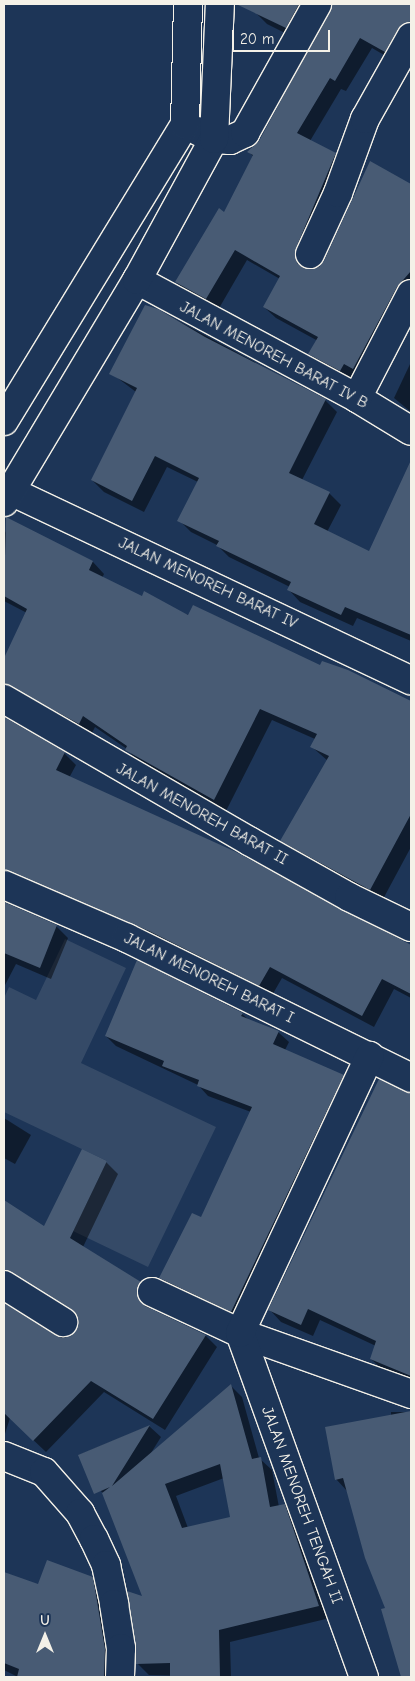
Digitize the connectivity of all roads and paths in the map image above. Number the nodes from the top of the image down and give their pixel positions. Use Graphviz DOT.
graph roads {
  1 [pos="188,4"];
  2 [pos="220,4"];
  3 [pos="317,4"];
  4 [pos="411,37"];
  5 [pos="185,125"];
  6 [pos="214,139"];
  7 [pos="310,254"];
  8 [pos="137,280"];
  9 [pos="411,294"];
  10 [pos="357,398"];
  11 [pos="4,421"];
  12 [pos="411,431"];
  13 [pos="6,494"];
  14 [pos="411,680"];
  15 [pos="4,698"];
  16 [pos="4,885"];
  17 [pos="409,921"];
  18 [pos="370,1056"];
  19 [pos="411,1078"];
  20 [pos="4,1285"];
  21 [pos="152,1292"];
  22 [pos="63,1322"];
  23 [pos="240,1332"];
  24 [pos="411,1394"];
  25 [pos="4,1456"];
  26 [pos="120,1677"];
  27 [pos="364,1677"];
  1 -- 5 [label="street"];
  2 -- 6 [label="street"];
  3 -- 6 [label="street"];
  4 -- 7 [label="street"];
  5 -- 6 [label="street"];
  5 -- 11 [label="street"];
  6 -- 8 [label="street"];
  8 -- 10 [label="street, JALAN MENOREH BARAT IV B"];
  8 -- 13 [label="street"];
  9 -- 10 [label="street"];
  10 -- 12 [label="street, JALAN MENOREH BARAT IV B"];
  13 -- 14 [label="street, JALAN MENOREH BARAT IV"];
  15 -- 17 [label="street, JALAN MENOREH BARAT II"];
  16 -- 18 [label="street, JALAN MENOREH BARAT I"];
  18 -- 19 [label="street, JALAN MENOREH BARAT I"];
  18 -- 23 [label="street"];
  20 -- 22 [label="street"];
  21 -- 23 [label="street"];
  23 -- 24 [label="street"];
  23 -- 27 [label="street, JALAN MENOREH TENGAH II"];
  25 -- 26 [label="street"];
}
